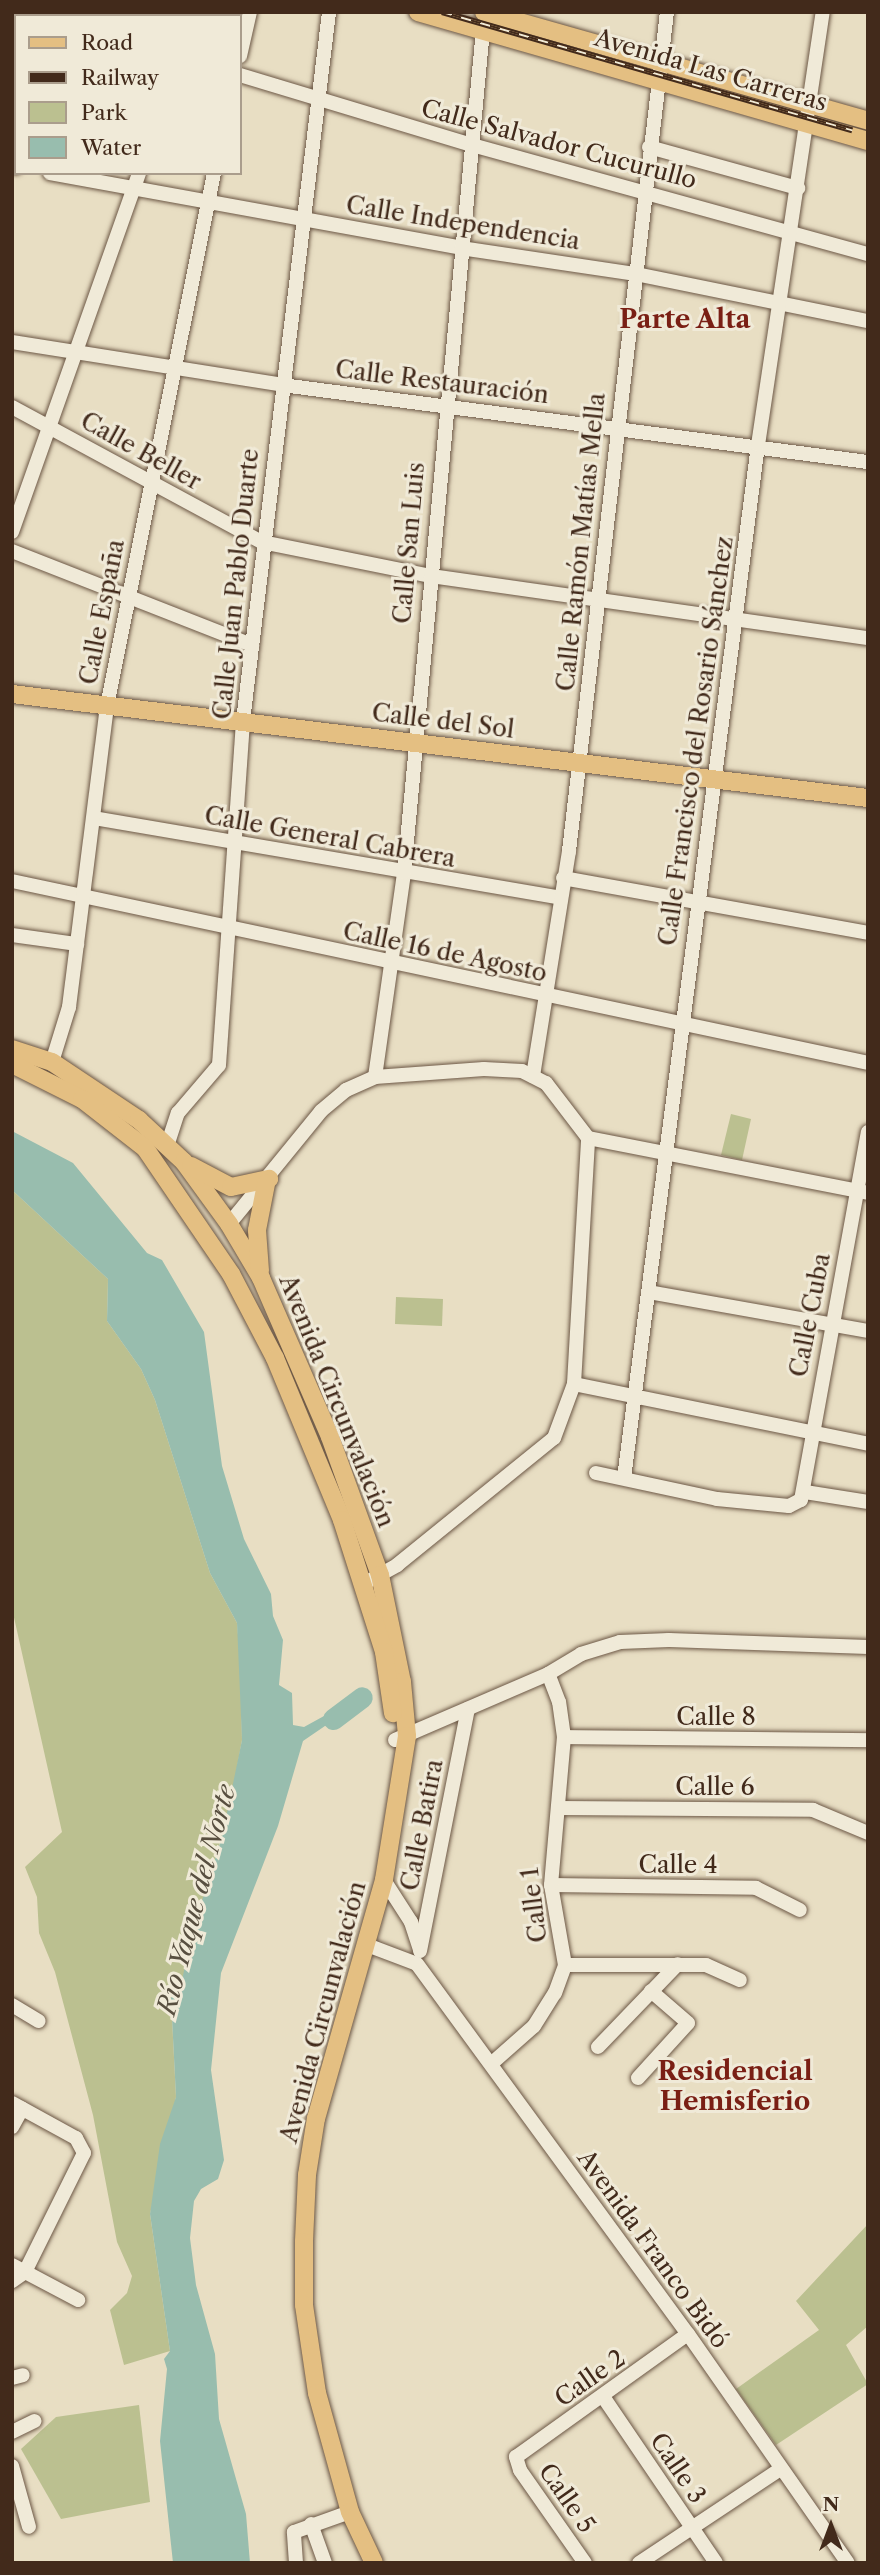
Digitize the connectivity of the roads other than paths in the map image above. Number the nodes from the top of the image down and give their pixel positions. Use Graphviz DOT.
graph roads {
  1 [pos="250,12"];
  2 [pos="329,12"];
  3 [pos="418,12"];
  4 [pos="667,12"];
  5 [pos="823,12"];
  6 [pos="484,17"];
  7 [pos="242,47"];
  8 [pos="659,71"];
  9 [pos="242,76"];
  10 [pos="317,99"];
  11 [pos="807,104"];
  12 [pos="868,121"];
  13 [pos="804,124"];
  14 [pos="868,141"];
  15 [pos="472,145"];
  16 [pos="649,146"];
  17 [pos="61,175"];
  18 [pos="138,175"];
  19 [pos="215,175"];
  20 [pos="133,188"];
  21 [pos="797,188"];
  22 [pos="645,190"];
  23 [pos="208,204"];
  24 [pos="303,219"];
  25 [pos="788,232"];
  26 [pos="461,248"];
  27 [pos="868,254"];
  28 [pos="636,274"];
  29 [pos="779,303"];
  30 [pos="868,321"];
  31 [pos="12,342"];
  32 [pos="77,351"];
  33 [pos="176,368"];
  34 [pos="282,385"];
  35 [pos="447,406"];
  36 [pos="12,407"];
  37 [pos="49,426"];
  38 [pos="616,427"];
  39 [pos="758,445"];
  40 [pos="868,462"];
  41 [pos="150,482"];
  42 [pos="12,532"];
  43 [pos="262,542"];
  44 [pos="12,551"];
  45 [pos="431,576"];
  46 [pos="129,598"];
  47 [pos="598,600"];
  48 [pos="735,620"];
  49 [pos="868,638"];
  50 [pos="252,645"];
  51 [pos="12,694"];
  52 [pos="107,706"];
  53 [pos="243,721"];
  54 [pos="415,744"];
  55 [pos="579,761"];
  56 [pos="717,780"];
  57 [pos="868,799"];
  58 [pos="94,818"];
  59 [pos="232,844"];
  60 [pos="404,873"];
  61 [pos="563,878"];
  62 [pos="12,881"];
  63 [pos="84,897"];
  64 [pos="560,898"];
  65 [pos="697,903"];
  66 [pos="226,928"];
  67 [pos="868,933"];
  68 [pos="12,935"];
  69 [pos="77,944"];
  70 [pos="392,962"];
  71 [pos="545,997"];
  72 [pos="682,1023"];
  73 [pos="12,1049"];
  74 [pos="52,1062"];
  75 [pos="868,1063"];
  76 [pos="12,1064"];
  77 [pos="533,1076"];
  78 [pos="375,1077"];
  79 [pos="868,1132"];
  80 [pos="588,1138"];
  81 [pos="167,1146"];
  82 [pos="668,1154"];
  83 [pos="184,1161"];
  84 [pos="169,1178"];
  85 [pos="267,1182"];
  86 [pos="862,1192"];
  87 [pos="229,1224"];
  88 [pos="261,1278"];
  89 [pos="649,1292"];
  90 [pos="243,1297"];
  91 [pos="830,1324"];
  92 [pos="868,1331"];
  93 [pos="574,1384"];
  94 [pos="632,1393"];
  95 [pos="812,1432"];
  96 [pos="868,1444"];
  97 [pos="596,1473"];
  98 [pos="624,1478"];
  99 [pos="800,1498"];
  100 [pos="868,1502"];
  101 [pos="372,1579"];
  102 [pos="868,1647"];
  103 [pos="548,1674"];
  104 [pos="468,1709"];
  105 [pos="564,1737"];
  106 [pos="401,1738"];
  107 [pos="868,1740"];
  108 [pos="558,1808"];
  109 [pos="868,1833"];
  110 [pos="384,1880"];
  111 [pos="551,1885"];
  112 [pos="800,1910"];
  113 [pos="367,1945"];
  114 [pos="419,1957"];
  115 [pos="678,1964"];
  116 [pos="565,1965"];
  117 [pos="740,1980"];
  118 [pos="652,1991"];
  119 [pos="12,2005"];
  120 [pos="39,2021"];
  121 [pos="598,2047"];
  122 [pos="491,2064"];
  123 [pos="638,2078"];
  124 [pos="17,2106"];
  125 [pos="12,2127"];
  126 [pos="18,2269"];
  127 [pos="12,2281"];
  128 [pos="78,2300"];
  129 [pos="688,2334"];
  130 [pos="604,2399"];
  131 [pos="34,2421"];
  132 [pos="12,2432"];
  133 [pos="516,2457"];
  134 [pos="12,2466"];
  135 [pos="779,2470"];
  136 [pos="350,2512"];
  137 [pos="311,2524"];
  138 [pos="29,2527"];
  139 [pos="691,2527"];
  140 [pos="296,2563"];
  141 [pos="325,2563"];
  142 [pos="374,2563"];
  143 [pos="585,2563"];
  144 [pos="639,2563"];
  145 [pos="716,2563"];
  146 [pos="848,2563"];
  1 -- 7 [label="street"];
  2 -- 10 [label="street, Calle Juan Pablo Duarte"];
  3 -- 6 [label="main road, Avenida Las Carreras"];
  4 -- 8 [label="street, Calle Ramón Matías Mella"];
  5 -- 11 [label="street, Calle Francisco del Rosario Sánchez"];
  6 -- 8 [label="main road, Avenida Las Carreras"];
  6 -- 15 [label="street, Calle San Luis"];
  8 -- 11 [label="main road, Avenida Las Carreras"];
  8 -- 13 [label="main road, Avenida Las Carreras"];
  8 -- 16 [label="street, Calle Ramón Matías Mella"];
  9 -- 10 [label="street, Calle Salvador Cucurullo"];
  10 -- 15 [label="street, Calle Salvador Cucurullo"];
  10 -- 24 [label="street, Calle Juan Pablo Duarte"];
  11 -- 12 [label="main road, Avenida Las Carreras"];
  11 -- 13 [label="street, Calle Francisco del Rosario Sánchez"];
  13 -- 14 [label="main road, Avenida Las Carreras"];
  13 -- 21 [label="street, Calle Francisco del Rosario Sánchez"];
  15 -- 22 [label="street, Calle Salvador Cucurullo"];
  15 -- 26 [label="street, Calle San Luis"];
  16 -- 21 [label="street"];
  16 -- 22 [label="street, Calle Ramón Matías Mella"];
  17 -- 20 [label="street, Calle Independencia"];
  18 -- 20 [label="street"];
  19 -- 23 [label="street, Calle España"];
  20 -- 23 [label="street, Calle Independencia"];
  20 -- 32 [label="street"];
  21 -- 25 [label="street, Calle Francisco del Rosario Sánchez"];
  22 -- 25 [label="street, Calle Salvador Cucurullo"];
  22 -- 28 [label="street, Calle Ramón Matías Mella"];
  23 -- 24 [label="street, Calle Independencia"];
  23 -- 33 [label="street, Calle España"];
  24 -- 26 [label="street, Calle Independencia"];
  24 -- 34 [label="street, Calle Juan Pablo Duarte"];
  25 -- 27 [label="street, Calle Salvador Cucurullo"];
  25 -- 29 [label="street, Calle Francisco del Rosario Sánchez"];
  26 -- 28 [label="street, Calle Independencia"];
  26 -- 35 [label="street, Calle San Luis"];
  28 -- 29 [label="street, Calle Independencia"];
  28 -- 38 [label="street, Calle Ramón Matías Mella"];
  29 -- 30 [label="street, Calle Independencia"];
  29 -- 39 [label="street, Calle Francisco del Rosario Sánchez"];
  31 -- 32 [label="street, Calle Restauración"];
  32 -- 33 [label="street, Calle Restauración"];
  32 -- 37 [label="street"];
  33 -- 34 [label="street, Calle Restauración"];
  33 -- 41 [label="street, Calle España"];
  34 -- 35 [label="street, Calle Restauración"];
  34 -- 43 [label="street, Calle Juan Pablo Duarte"];
  35 -- 38 [label="street, Calle Restauración"];
  35 -- 45 [label="street, Calle San Luis"];
  36 -- 37 [label="street, Calle Beller"];
  37 -- 41 [label="street, Calle Beller"];
  37 -- 42 [label="street"];
  38 -- 39 [label="street, Calle Restauración"];
  38 -- 47 [label="street, Calle Ramón Matías Mella"];
  39 -- 40 [label="street, Calle Restauración"];
  39 -- 48 [label="street, Calle Francisco del Rosario Sánchez"];
  41 -- 43 [label="street, Calle Beller"];
  41 -- 46 [label="street, Calle España"];
  43 -- 45 [label="street, Calle Beller"];
  43 -- 50 [label="street, Calle Juan Pablo Duarte"];
  44 -- 46 [label="street"];
  45 -- 47 [label="street, Calle Beller"];
  45 -- 54 [label="street, Calle San Luis"];
  46 -- 50 [label="street"];
  46 -- 52 [label="street, Calle España"];
  47 -- 48 [label="street, Calle Beller"];
  47 -- 55 [label="street, Calle Ramón Matías Mella"];
  48 -- 49 [label="street, Calle Beller"];
  48 -- 56 [label="street, Calle Francisco del Rosario Sánchez"];
  50 -- 53 [label="street, Calle Juan Pablo Duarte"];
  51 -- 52 [label="main road, Calle del Sol"];
  52 -- 53 [label="main road, Calle del Sol"];
  52 -- 58 [label="street, Calle España"];
  53 -- 54 [label="main road, Calle del Sol"];
  53 -- 59 [label="street, Calle Juan Pablo Duarte"];
  54 -- 55 [label="main road, Calle del Sol"];
  54 -- 60 [label="street, Calle San Luis"];
  55 -- 56 [label="main road, Calle del Sol"];
  55 -- 61 [label="street, Calle Ramón Matías Mella"];
  56 -- 57 [label="main road, Calle del Sol"];
  56 -- 65 [label="street, Calle Francisco del Rosario Sánchez"];
  58 -- 59 [label="street, Calle General Cabrera"];
  58 -- 63 [label="street, Calle España"];
  59 -- 60 [label="street, Calle General Cabrera"];
  59 -- 66 [label="street, Calle Juan Pablo Duarte"];
  60 -- 64 [label="street, Calle General Cabrera"];
  60 -- 70 [label="street, Calle San Luis"];
  61 -- 64 [label="street, Calle Ramón Matías Mella"];
  61 -- 65 [label="street"];
  62 -- 63 [label="street, Calle 16 de Agosto"];
  63 -- 66 [label="street, Calle 16 de Agosto"];
  63 -- 69 [label="street, Calle España"];
  64 -- 71 [label="street, Calle Ramón Matías Mella"];
  65 -- 67 [label="street"];
  65 -- 72 [label="street, Calle Francisco del Rosario Sánchez"];
  66 -- 70 [label="street, Calle 16 de Agosto"];
  66 -- 81 [label="street, Calle Juan Pablo Duarte"];
  68 -- 69 [label="street"];
  69 -- 74 [label="street, Calle España"];
  70 -- 71 [label="street, Calle 16 de Agosto"];
  70 -- 78 [label="street, Calle San Luis"];
  71 -- 72 [label="street, Calle 16 de Agosto"];
  71 -- 77 [label="street, Calle Ramón Matías Mella"];
  72 -- 75 [label="street, Calle 16 de Agosto"];
  72 -- 82 [label="street, Calle Francisco del Rosario Sánchez"];
  73 -- 74 [label="main road, Avenida Circunvalación"];
  74 -- 81 [label="main road, Avenida Circunvalación"];
  76 -- 84 [label="main road, Avenida Circunvalación"];
  77 -- 78 [label="street"];
  77 -- 80 [label="street"];
  78 -- 85 [label="street"];
  79 -- 86 [label="street, Calle Cuba"];
  80 -- 82 [label="street"];
  80 -- 93 [label="street"];
  81 -- 83 [label="main road, Avenida Circunvalación"];
  82 -- 86 [label="street"];
  82 -- 89 [label="street, Calle Francisco del Rosario Sánchez"];
  83 -- 85 [label="main road"];
  83 -- 87 [label="main road, Avenida Circunvalación"];
  84 -- 87 [label="main road"];
  84 -- 90 [label="main road, Avenida Circunvalación"];
  85 -- 87 [label="street"];
  85 -- 88 [label="main road"];
  86 -- 91 [label="street, Calle Cuba"];
  87 -- 88 [label="main road, Avenida Circunvalación"];
  87 -- 90 [label="main road"];
  88 -- 101 [label="main road, Avenida Circunvalación"];
  89 -- 91 [label="street"];
  89 -- 94 [label="street, Calle Francisco del Rosario Sánchez"];
  90 -- 101 [label="main road, Avenida Circunvalación"];
  91 -- 92 [label="street"];
  91 -- 95 [label="street, Calle Cuba"];
  93 -- 94 [label="street"];
  93 -- 101 [label="street"];
  94 -- 95 [label="street"];
  94 -- 98 [label="street, Calle Francisco del Rosario Sánchez"];
  95 -- 96 [label="street"];
  95 -- 99 [label="street, Calle Cuba"];
  97 -- 98 [label="street"];
  98 -- 99 [label="street"];
  99 -- 100 [label="street"];
  101 -- 106 [label="main road, Avenida Circunvalación"];
  102 -- 103 [label="street"];
  103 -- 104 [label="street"];
  103 -- 105 [label="street, Calle 1"];
  104 -- 106 [label="street"];
  104 -- 114 [label="street, Calle Batira"];
  105 -- 107 [label="street, Calle 8"];
  105 -- 108 [label="street, Calle 1"];
  106 -- 110 [label="main road, Avenida Circunvalación"];
  108 -- 109 [label="street, Calle 6"];
  108 -- 111 [label="street, Calle 1"];
  110 -- 113 [label="main road, Avenida Circunvalación"];
  110 -- 114 [label="street, Avenida Franco Bidó"];
  111 -- 112 [label="street, Calle 4"];
  111 -- 116 [label="street, Calle 1"];
  113 -- 114 [label="street"];
  113 -- 136 [label="main road, Avenida Circunvalación"];
  114 -- 122 [label="street, Avenida Franco Bidó"];
  115 -- 116 [label="street"];
  115 -- 117 [label="street"];
  115 -- 118 [label="street"];
  116 -- 122 [label="street, Calle 1"];
  118 -- 121 [label="street"];
  118 -- 123 [label="street"];
  119 -- 120 [label="street"];
  122 -- 129 [label="street, Avenida Franco Bidó"];
  124 -- 125 [label="street"];
  124 -- 126 [label="street"];
  126 -- 127 [label="street"];
  126 -- 128 [label="street"];
  129 -- 130 [label="street, Calle 2"];
  129 -- 135 [label="street, Avenida Franco Bidó"];
  130 -- 133 [label="street, Calle 2"];
  130 -- 139 [label="street, Calle 3"];
  131 -- 132 [label="street"];
  133 -- 143 [label="street, Calle 5"];
  134 -- 138 [label="street"];
  135 -- 139 [label="street"];
  135 -- 146 [label="street, Avenida Franco Bidó"];
  136 -- 137 [label="street"];
  136 -- 142 [label="main road, Avenida Circunvalación"];
  137 -- 140 [label="street"];
  137 -- 141 [label="street"];
  139 -- 144 [label="street"];
  139 -- 145 [label="street, Calle 3"];
}
